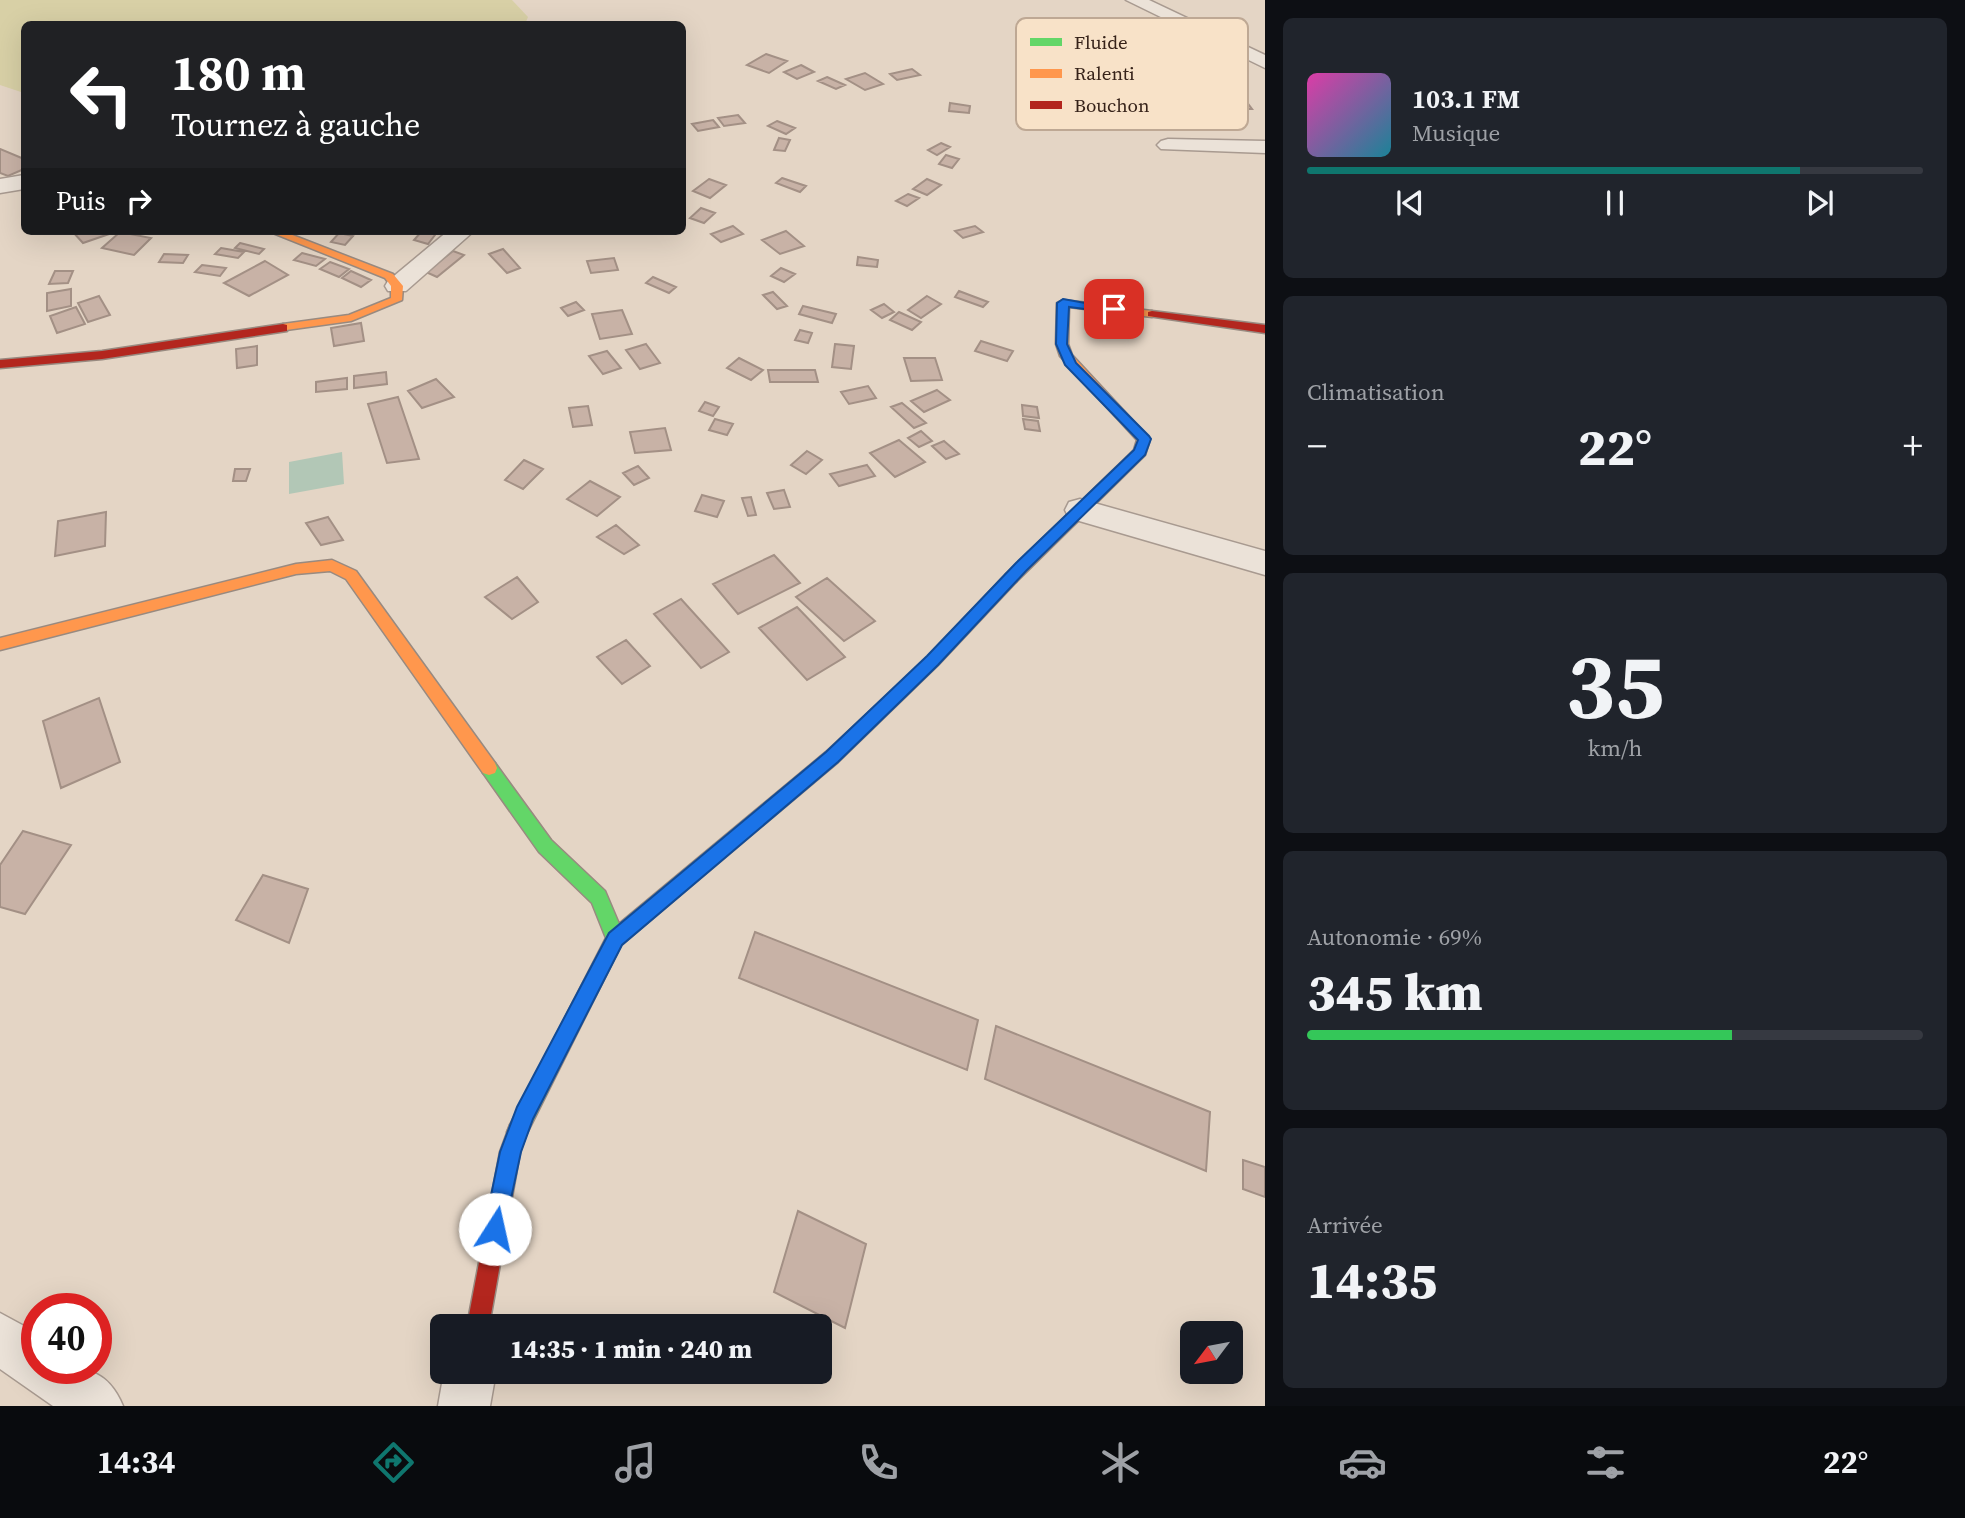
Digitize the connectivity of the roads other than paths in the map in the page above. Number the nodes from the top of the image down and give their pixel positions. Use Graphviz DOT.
graph roads {
  1 [pos="1135,0"];
  2 [pos="1173,18"];
  3 [pos="1248,54"];
  4 [pos="1265,62"];
  5 [pos="1168,145"];
  6 [pos="1265,147"];
  7 [pos="21,182"];
  8 [pos="0,186"];
  9 [pos="284,235"];
  10 [pos="457,235"];
  11 [pos="397,286"];
  12 [pos="1265,329"];
  13 [pos="0,364"];
  14 [pos="1080,510"];
  15 [pos="1265,563"];
  16 [pos="0,644"];
  17 [pos="615,939"];
  18 [pos="480,1314"];
  19 [pos="0,1338"];
  20 [pos="21,1353"];
  21 [pos="62,1384"];
  22 [pos="468,1384"];
  23 [pos="86,1404"];
  24 [pos="464,1406"];
  1 -- 2 [label="street"];
  3 -- 4 [label="street"];
  5 -- 6 [label="street"];
  7 -- 8 [label="street"];
  9 -- 11 [label="street"];
  10 -- 11 [label="street"];
  11 -- 13 [label="street"];
  12 -- 14 [label="street"];
  14 -- 15 [label="street"];
  14 -- 17 [label="street"];
  16 -- 17 [label="street"];
  17 -- 18 [label="street"];
  19 -- 20 [label="street"];
  21 -- 23 [label="street"];
  22 -- 24 [label="street"];
}
